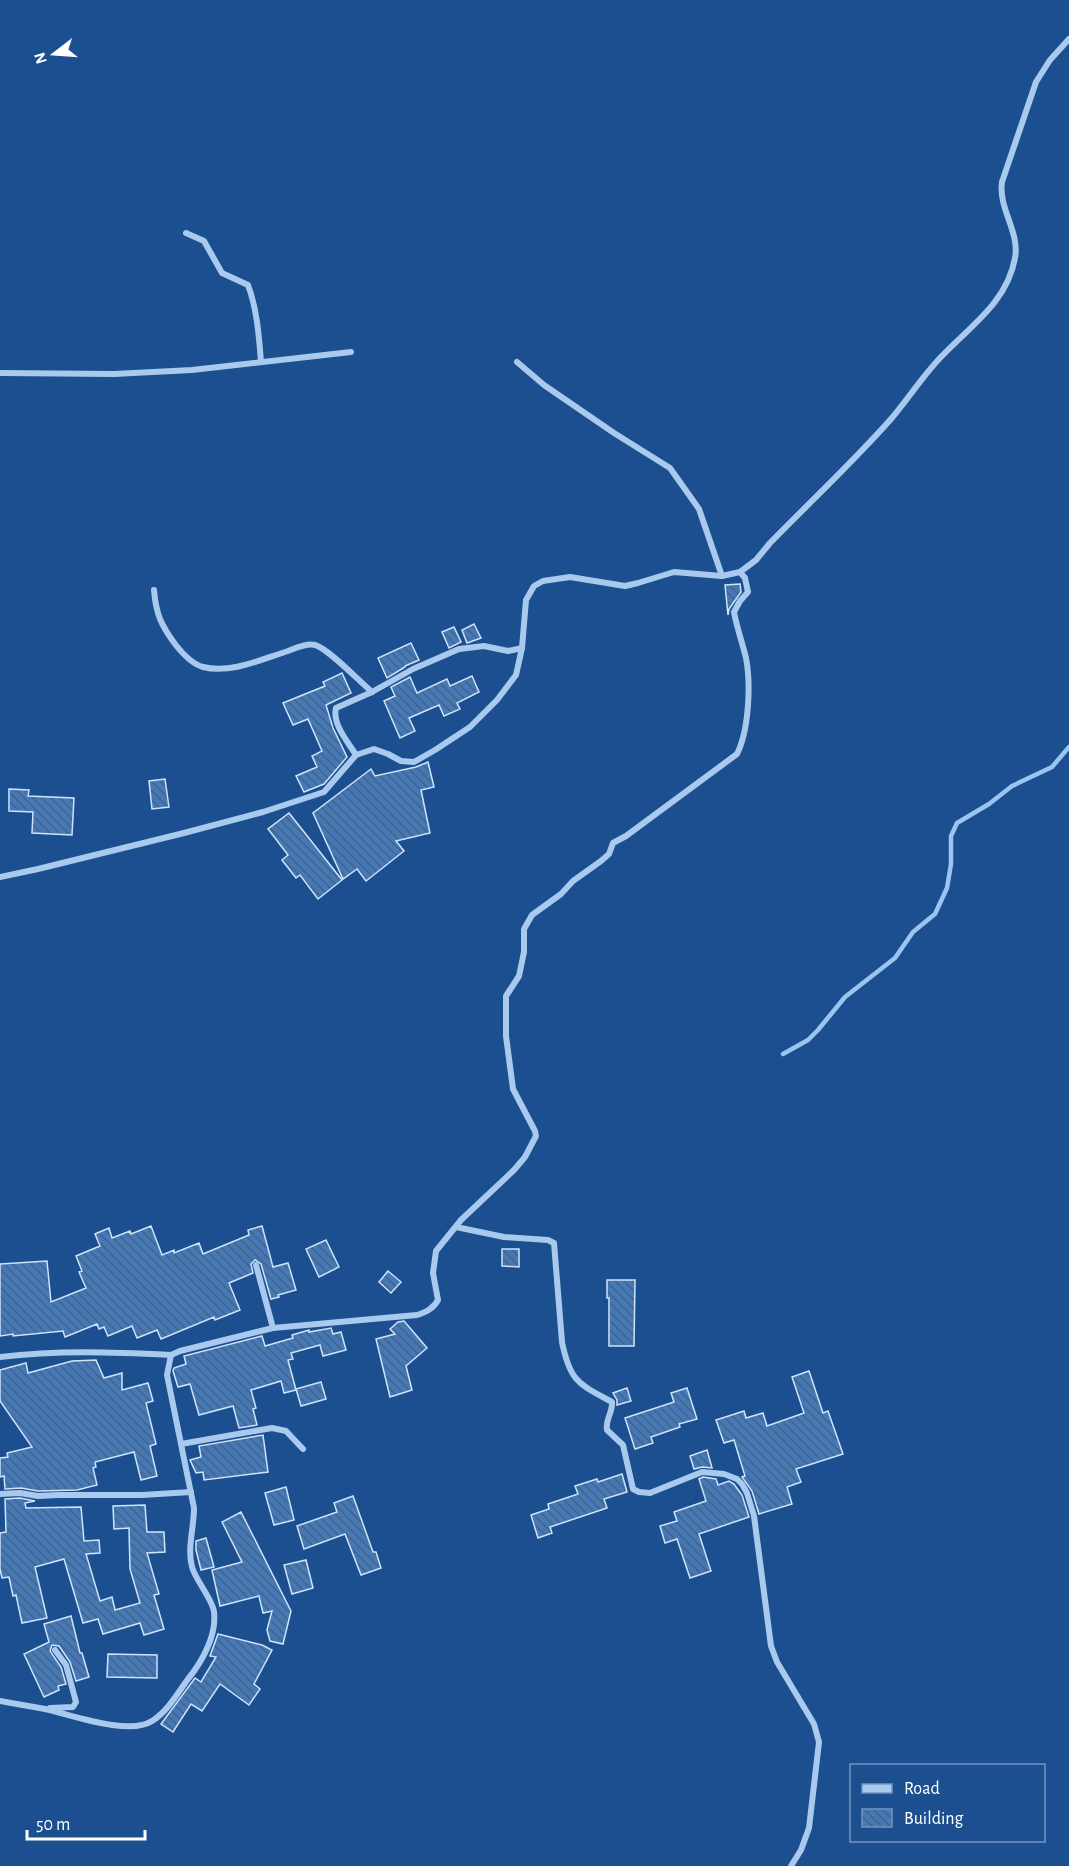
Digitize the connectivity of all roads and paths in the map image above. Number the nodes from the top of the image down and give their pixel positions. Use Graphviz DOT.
graph roads {
  1 [pos="1069,39"];
  2 [pos="186,233"];
  3 [pos="351,351"];
  4 [pos="261,362"];
  5 [pos="517,362"];
  6 [pos="0,373"];
  7 [pos="740,572"];
  8 [pos="722,576"];
  9 [pos="154,590"];
  10 [pos="522,648"];
  11 [pos="372,692"];
  12 [pos="356,755"];
  13 [pos="0,877"];
  14 [pos="456,1227"];
  15 [pos="256,1265"];
  16 [pos="273,1328"];
  17 [pos="171,1355"];
  18 [pos="0,1357"];
  19 [pos="181,1444"];
  20 [pos="303,1449"];
  21 [pos="191,1492"];
  22 [pos="0,1494"];
  23 [pos="55,1650"];
  24 [pos="0,1701"];
  25 [pos="44,1709"];
  26 [pos="791,1866"];
  1 -- 7 [label="street"];
  2 -- 4 [label="street"];
  3 -- 4 [label="street"];
  4 -- 6 [label="street"];
  5 -- 8 [label="street"];
  7 -- 8 [label="street"];
  7 -- 14 [label="street"];
  8 -- 10 [label="street"];
  9 -- 11 [label="street"];
  10 -- 11 [label="street"];
  10 -- 12 [label="street"];
  11 -- 12 [label="street"];
  12 -- 13 [label="street"];
  14 -- 16 [label="street"];
  14 -- 26 [label="street"];
  15 -- 16 [label="street"];
  16 -- 17 [label="street"];
  17 -- 18 [label="street"];
  17 -- 19 [label="street"];
  19 -- 20 [label="street"];
  19 -- 21 [label="street"];
  21 -- 22 [label="street"];
  21 -- 25 [label="street"];
  23 -- 25 [label="street"];
  24 -- 25 [label="street"];
}
